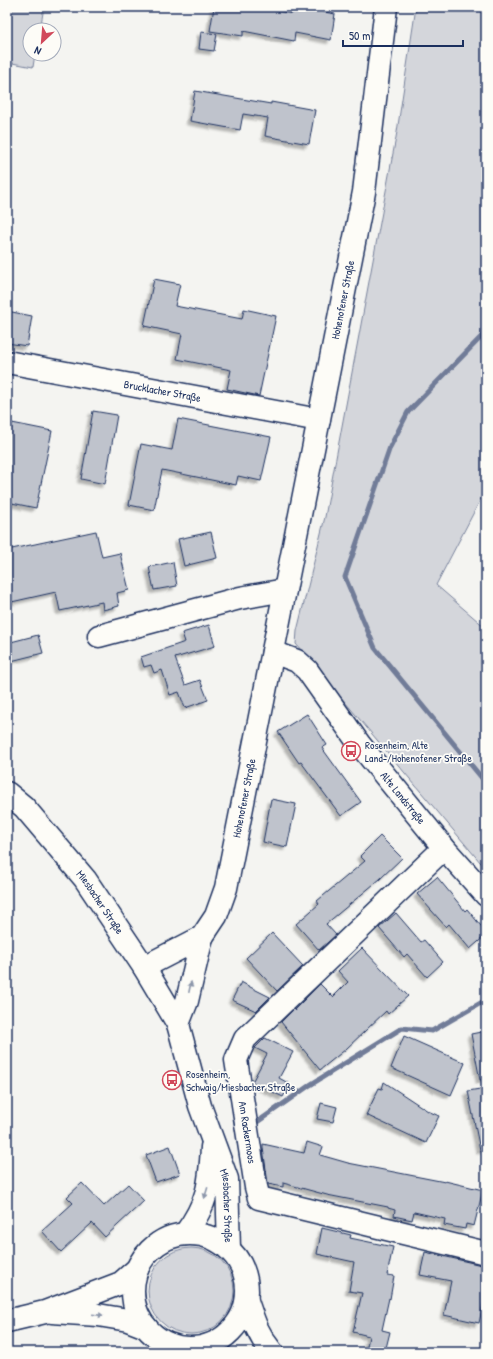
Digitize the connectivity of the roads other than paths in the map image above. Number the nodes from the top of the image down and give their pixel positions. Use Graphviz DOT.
graph roads {
  1 [pos="386,7"];
  2 [pos="7,362"];
  3 [pos="319,420"];
  4 [pos="285,590"];
  5 [pos="99,636"];
  6 [pos="273,652"];
  7 [pos="7,793"];
  8 [pos="444,848"];
  9 [pos="486,894"];
  10 [pos="202,937"];
  11 [pos="144,967"];
  12 [pos="178,1024"];
  13 [pos="212,1140"];
  14 [pos="185,1234"];
  15 [pos="229,1249"];
  16 [pos="486,1253"];
  17 [pos="137,1269"];
  18 [pos="247,1301"];
  19 [pos="45,1312"];
  20 [pos="7,1321"];
  21 [pos="146,1327"];
  22 [pos="204,1347"];
  23 [pos="232,1352"];
  24 [pos="272,1352"];
  1 -- 3 [label="main road, Hohenofener Straße"];
  2 -- 3 [label="main road, Brucklacher Straße"];
  3 -- 4 [label="main road, Hohenofener Straße"];
  4 -- 5 [label="main road"];
  4 -- 6 [label="main road, Hohenofener Straße"];
  6 -- 8 [label="main road, Alte Landstraße"];
  6 -- 10 [label="main road, Hohenofener Straße"];
  7 -- 11 [label="main road, Miesbacher Straße"];
  8 -- 9 [label="main road, Alte Landstraße"];
  8 -- 16 [label="main road, Am Rackermoos"];
  10 -- 11 [label="main road, Hohenofener Straße"];
  12 -- 10 [label="main road, one-way"];
  11 -- 12 [label="main road, Miesbacher Straße"];
  12 -- 13 [label="main road, Miesbacher Straße"];
  13 -- 14 [label="main road, Miesbacher Straße, one-way"];
  13 -- 15 [label="main road, Miesbacher Straße"];
  14 -- 15 [label="main road"];
  14 -- 17 [label="main road"];
  15 -- 18 [label="main road"];
  17 -- 19 [label="main road"];
  17 -- 21 [label="main road"];
  18 -- 22 [label="main road"];
  18 -- 24 [label="main road"];
  19 -- 20 [label="main road"];
  19 -- 21 [label="main road, one-way"];
  21 -- 22 [label="main road"];
  22 -- 23 [label="main road"];
}
